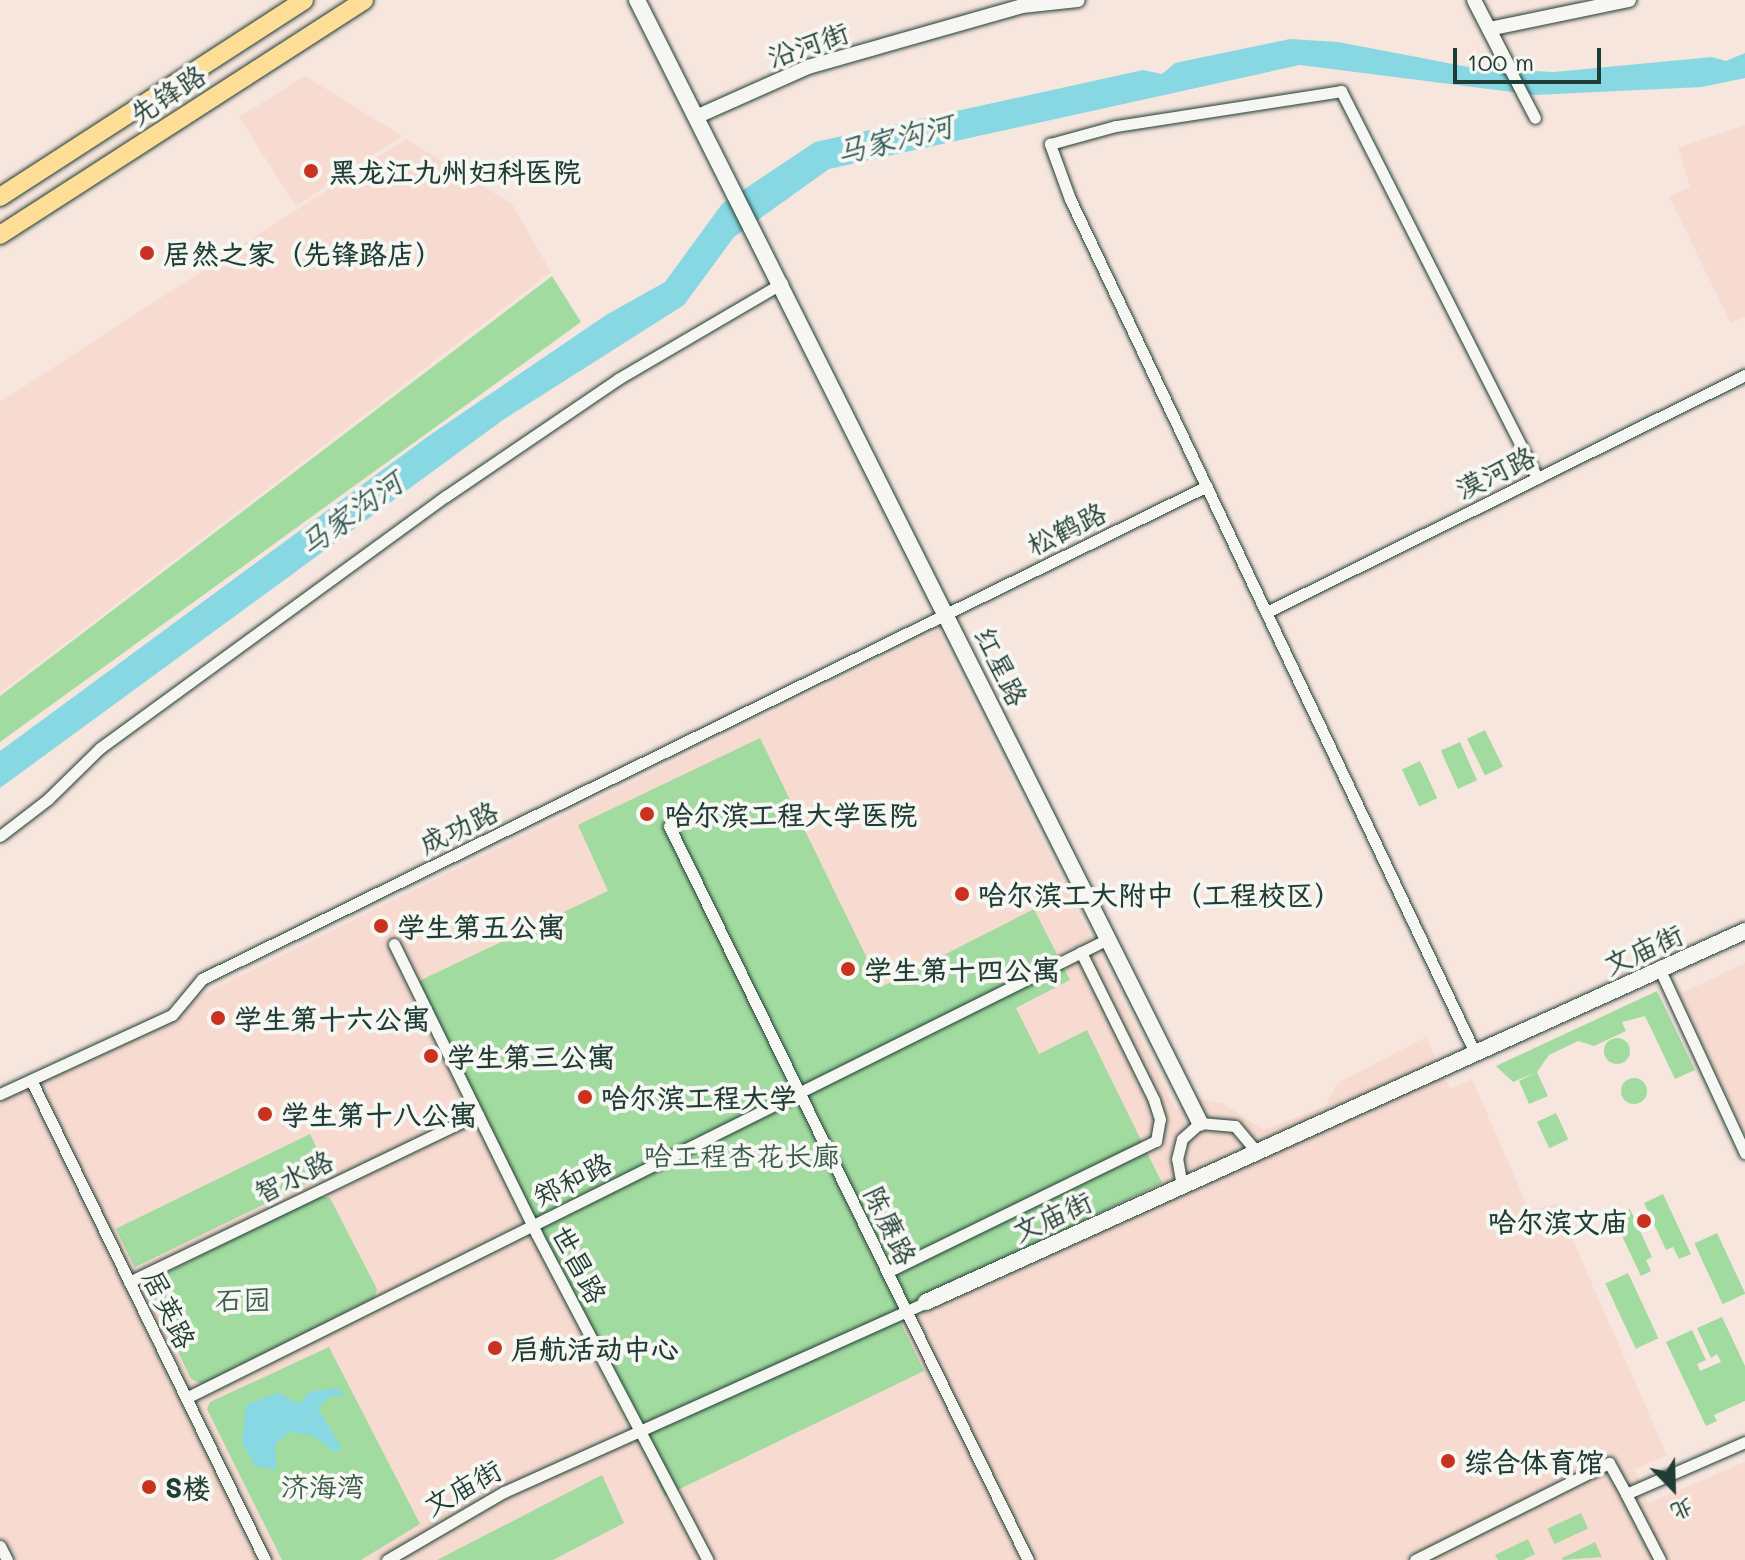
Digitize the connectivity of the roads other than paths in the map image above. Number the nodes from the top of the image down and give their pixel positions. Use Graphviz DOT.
graph roads {
  1 [pos="304,0"];
  2 [pos="364,0"];
  3 [pos="637,0"];
  4 [pos="1078,0"];
  5 [pos="1474,0"];
  6 [pos="1629,0"];
  7 [pos="1489,29"];
  8 [pos="1509,68"];
  9 [pos="698,116"];
  10 [pos="1535,118"];
  11 [pos="0,197"];
  12 [pos="0,235"];
  13 [pos="782,283"];
  14 [pos="1745,375"];
  15 [pos="1537,478"];
  16 [pos="1207,486"];
  17 [pos="1267,612"];
  18 [pos="946,613"];
  19 [pos="669,826"];
  20 [pos="0,836"];
  21 [pos="1745,931"];
  22 [pos="1108,939"];
  23 [pos="394,944"];
  24 [pos="1081,952"];
  25 [pos="1660,970"];
  26 [pos="1475,1053"];
  27 [pos="31,1080"];
  28 [pos="799,1091"];
  29 [pos="0,1094"];
  30 [pos="478,1114"];
  31 [pos="1200,1123"];
  32 [pos="1257,1152"];
  33 [pos="1745,1153"];
  34 [pos="1182,1186"];
  35 [pos="532,1226"];
  36 [pos="887,1272"];
  37 [pos="129,1282"];
  38 [pos="926,1302"];
  39 [pos="906,1310"];
  40 [pos="186,1398"];
  41 [pos="640,1430"];
  42 [pos="1745,1442"];
  43 [pos="1626,1494"];
  44 [pos="0,1546"];
  45 [pos="7,1560"];
  46 [pos="265,1560"];
  47 [pos="387,1560"];
  48 [pos="708,1560"];
  49 [pos="1028,1560"];
  50 [pos="1415,1560"];
  51 [pos="1660,1560"];
  1 -- 11 [label="main road, 先锋路"];
  2 -- 12 [label="main road, 先锋路"];
  3 -- 9 [label="main road, 红星路"];
  4 -- 9 [label="street, 沿河街"];
  5 -- 7 [label="street"];
  6 -- 7 [label="street"];
  7 -- 8 [label="street"];
  8 -- 10 [label="street"];
  9 -- 13 [label="main road, 红星路"];
  13 -- 18 [label="main road, 红星路"];
  13 -- 20 [label="street"];
  14 -- 15 [label="street, 漠河路"];
  15 -- 16 [label="street"];
  15 -- 17 [label="street, 漠河路"];
  16 -- 17 [label="street"];
  16 -- 18 [label="street, 松鹤路"];
  17 -- 26 [label="street"];
  18 -- 22 [label="main road, 红星路"];
  18 -- 27 [label="street, 成功路"];
  19 -- 28 [label="street, 陈赓路"];
  21 -- 25 [label="main road, 文庙街"];
  22 -- 24 [label="street, 郑和路"];
  22 -- 31 [label="main road, 红星路"];
  23 -- 30 [label="street, 世昌路"];
  24 -- 28 [label="street, 郑和路"];
  24 -- 36 [label="street"];
  25 -- 26 [label="main road, 文庙街"];
  25 -- 33 [label="street"];
  26 -- 32 [label="main road, 文庙街"];
  27 -- 29 [label="street, 成功路"];
  27 -- 37 [label="street, 居英路"];
  28 -- 35 [label="street, 郑和路"];
  28 -- 36 [label="street, 陈赓路"];
  30 -- 35 [label="street, 世昌路"];
  30 -- 37 [label="street, 智水路"];
  31 -- 32 [label="street"];
  31 -- 34 [label="street"];
  32 -- 34 [label="main road, 文庙街"];
  34 -- 38 [label="main road, 文庙街"];
  35 -- 40 [label="street, 郑和路"];
  35 -- 41 [label="street, 世昌路"];
  36 -- 39 [label="street, 陈赓路"];
  37 -- 40 [label="street, 居英路"];
  38 -- 39 [label="street, 文庙街"];
  39 -- 41 [label="street, 文庙街"];
  39 -- 49 [label="street, 陈赓路"];
  40 -- 46 [label="street, 居英路"];
  41 -- 47 [label="street, 文庙街"];
  41 -- 48 [label="street, 世昌路"];
  42 -- 43 [label="street"];
  43 -- 50 [label="street"];
  43 -- 51 [label="street"];
  44 -- 45 [label="street"];
}
